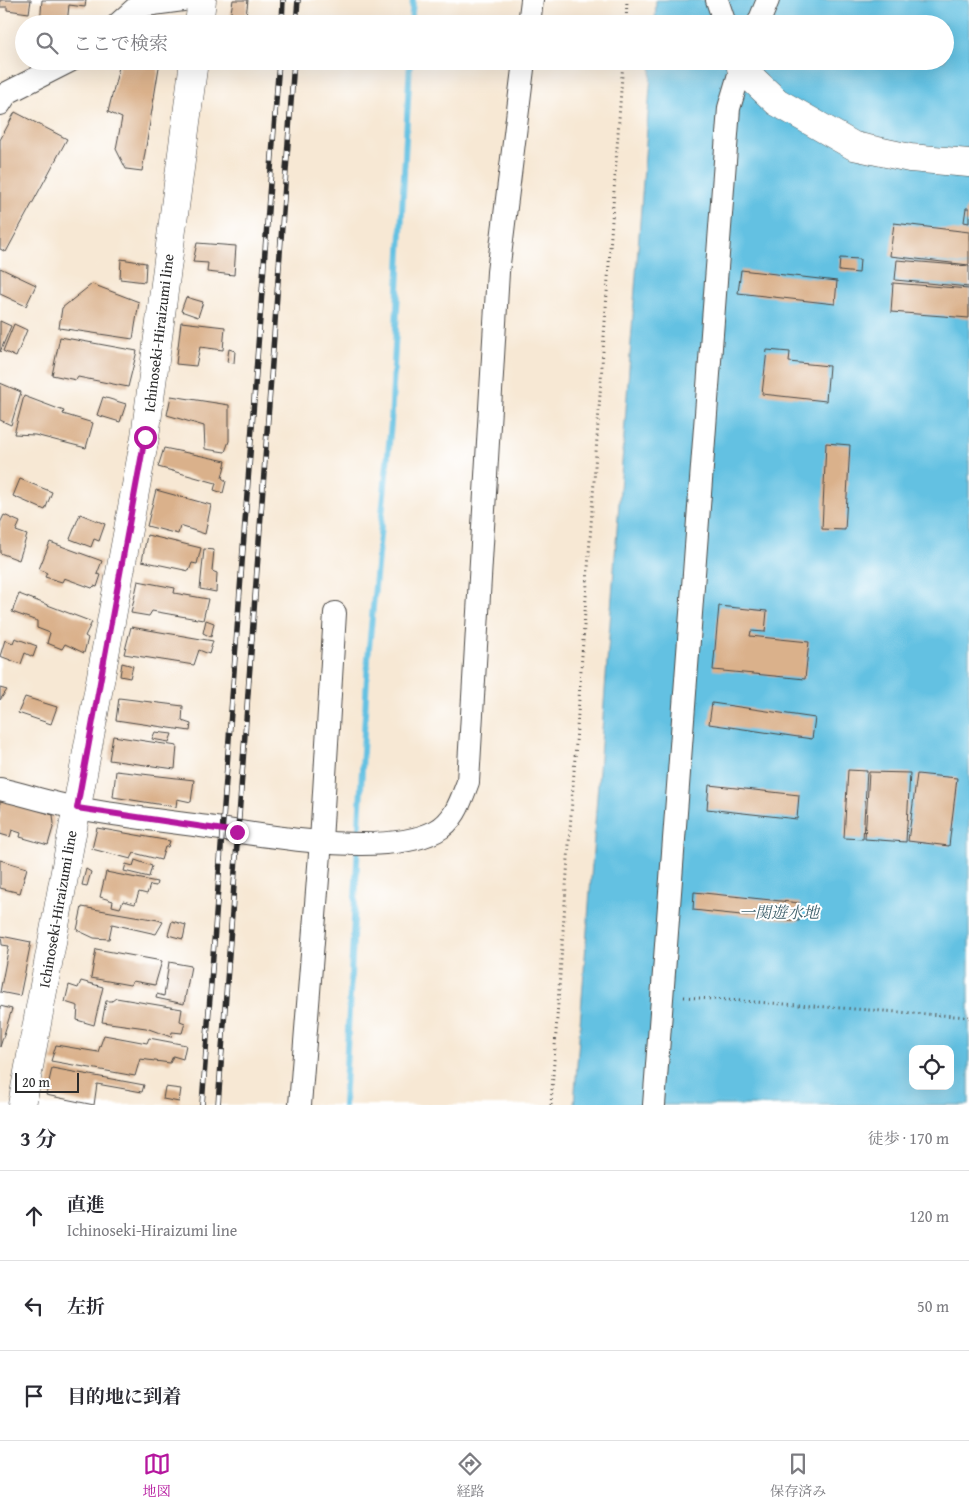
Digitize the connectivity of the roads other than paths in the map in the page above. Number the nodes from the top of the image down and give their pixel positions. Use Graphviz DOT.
graph roads {
  1 [pos="183,0"];
  2 [pos="202,0"];
  3 [pos="532,0"];
  4 [pos="717,0"];
  5 [pos="768,0"];
  6 [pos="128,15"];
  7 [pos="200,15"];
  8 [pos="530,15"];
  9 [pos="722,15"];
  10 [pos="762,15"];
  11 [pos="52,70"];
  12 [pos="193,70"];
  13 [pos="523,70"];
  14 [pos="739,70"];
  15 [pos="748,70"];
  16 [pos="0,104"];
  17 [pos="969,163"];
  18 [pos="335,613"];
  19 [pos="0,789"];
  20 [pos="77,808"];
  21 [pos="332,842"];
  22 [pos="22,1105"];
  23 [pos="300,1105"];
  24 [pos="654,1105"];
  1 -- 6 [label="street"];
  2 -- 7 [label="main road"];
  3 -- 8 [label="street"];
  4 -- 9 [label="street"];
  5 -- 10 [label="street"];
  11 -- 16 [label="street"];
  12 -- 20 [label="main road, Ichinoseki-Hiraizumi line"];
  13 -- 21 [label="street"];
  14 -- 24 [label="street"];
  15 -- 17 [label="main road"];
  18 -- 21 [label="street"];
  19 -- 20 [label="street"];
  20 -- 21 [label="street"];
  20 -- 22 [label="main road, Ichinoseki-Hiraizumi line"];
  21 -- 23 [label="street"];
}
